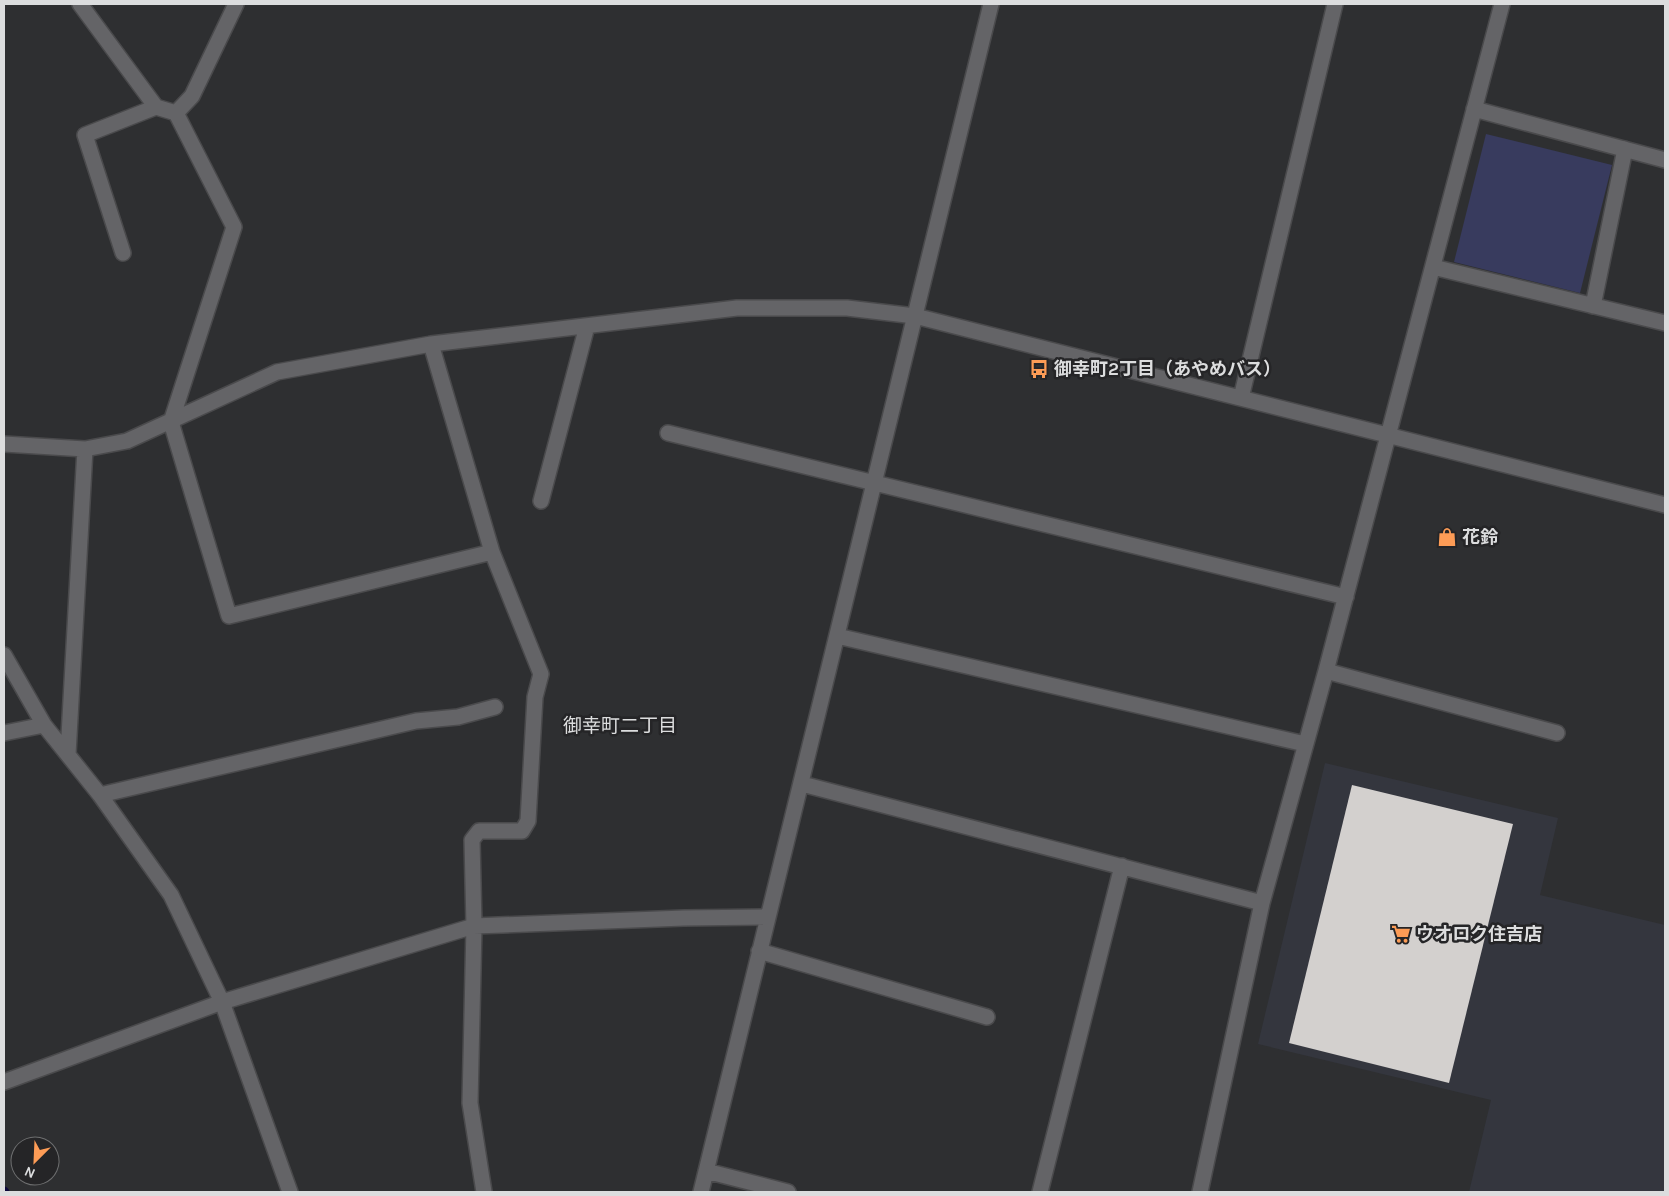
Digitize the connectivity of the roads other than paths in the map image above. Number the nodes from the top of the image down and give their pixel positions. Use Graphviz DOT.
graph roads {
  1 [pos="80,4"];
  2 [pos="236,4"];
  3 [pos="991,4"];
  4 [pos="1335,4"];
  5 [pos="1502,4"];
  6 [pos="156,107"];
  7 [pos="1474,109"];
  8 [pos="176,113"];
  9 [pos="1625,149"];
  10 [pos="1665,160"];
  11 [pos="123,253"];
  12 [pos="1433,267"];
  13 [pos="1593,306"];
  14 [pos="915,316"];
  15 [pos="1665,323"];
  16 [pos="587,326"];
  17 [pos="430,344"];
  18 [pos="1241,398"];
  19 [pos="171,422"];
  20 [pos="668,433"];
  21 [pos="1388,435"];
  22 [pos="4,444"];
  23 [pos="86,449"];
  24 [pos="874,482"];
  25 [pos="541,501"];
  26 [pos="1665,505"];
  27 [pos="492,552"];
  28 [pos="1346,596"];
  29 [pos="837,636"];
  30 [pos="4,655"];
  31 [pos="1326,671"];
  32 [pos="495,707"];
  33 [pos="44,725"];
  34 [pos="4,733"];
  35 [pos="1557,733"];
  36 [pos="1305,744"];
  37 [pos="68,754"];
  38 [pos="802,784"];
  39 [pos="100,795"];
  40 [pos="1122,866"];
  41 [pos="1262,903"];
  42 [pos="768,917"];
  43 [pos="474,926"];
  44 [pos="759,951"];
  45 [pos="222,1002"];
  46 [pos="987,1017"];
  47 [pos="4,1082"];
  48 [pos="706,1171"];
  49 [pos="290,1192"];
  50 [pos="484,1192"];
  51 [pos="701,1192"];
  52 [pos="788,1192"];
  53 [pos="1040,1192"];
  54 [pos="1200,1192"];
  1 -- 6 [label="street"];
  2 -- 8 [label="street"];
  3 -- 14 [label="street"];
  4 -- 18 [label="street"];
  5 -- 7 [label="street"];
  6 -- 8 [label="street"];
  6 -- 11 [label="street"];
  7 -- 9 [label="street"];
  7 -- 12 [label="street"];
  8 -- 19 [label="street"];
  9 -- 10 [label="street"];
  9 -- 13 [label="street"];
  12 -- 13 [label="street"];
  12 -- 21 [label="street"];
  13 -- 15 [label="street"];
  14 -- 16 [label="street"];
  14 -- 18 [label="street"];
  14 -- 24 [label="street"];
  16 -- 17 [label="street"];
  16 -- 25 [label="street"];
  17 -- 19 [label="street"];
  17 -- 27 [label="street"];
  18 -- 21 [label="street"];
  19 -- 23 [label="street"];
  19 -- 27 [label="street"];
  20 -- 24 [label="street"];
  21 -- 26 [label="street"];
  21 -- 28 [label="street"];
  22 -- 23 [label="street"];
  23 -- 37 [label="street"];
  24 -- 28 [label="street"];
  24 -- 29 [label="street"];
  27 -- 43 [label="street"];
  28 -- 31 [label="street"];
  29 -- 36 [label="street"];
  29 -- 38 [label="street"];
  30 -- 33 [label="street"];
  31 -- 35 [label="street"];
  31 -- 36 [label="street"];
  32 -- 39 [label="street"];
  33 -- 34 [label="street"];
  33 -- 37 [label="street"];
  36 -- 41 [label="street"];
  37 -- 39 [label="street"];
  38 -- 40 [label="street"];
  38 -- 42 [label="street"];
  39 -- 45 [label="street"];
  40 -- 41 [label="street"];
  40 -- 53 [label="street"];
  41 -- 54 [label="street"];
  42 -- 43 [label="street"];
  42 -- 44 [label="street"];
  43 -- 45 [label="street"];
  43 -- 50 [label="street"];
  44 -- 46 [label="street"];
  44 -- 48 [label="street"];
  45 -- 47 [label="street"];
  45 -- 49 [label="street"];
  48 -- 51 [label="street"];
  48 -- 52 [label="street"];
}
